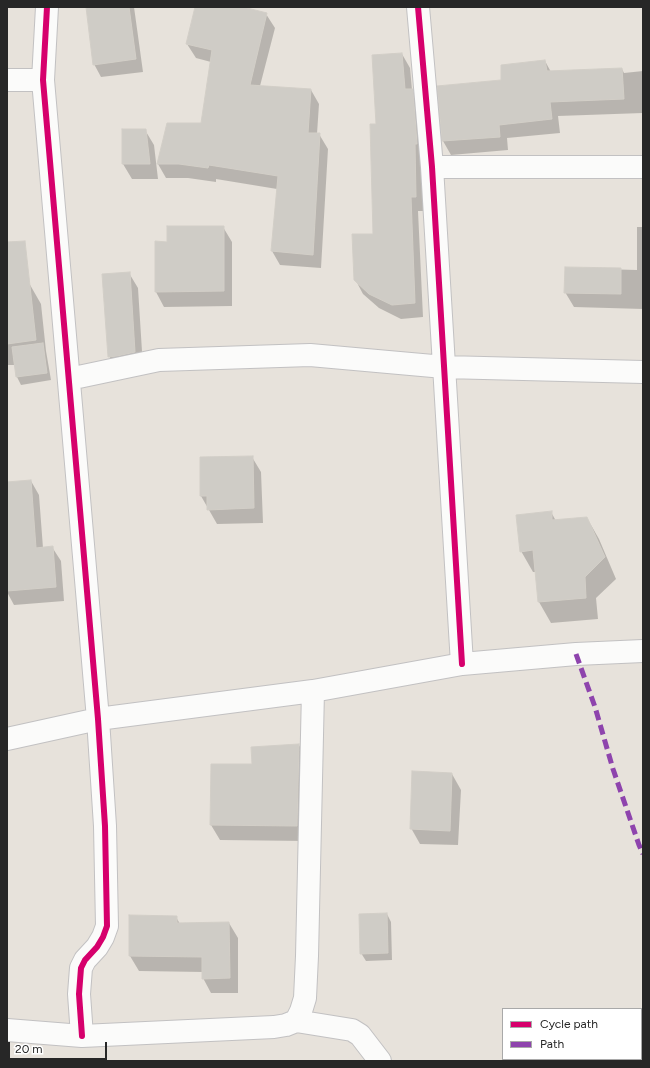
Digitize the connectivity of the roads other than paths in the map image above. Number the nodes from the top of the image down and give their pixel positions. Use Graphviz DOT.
graph roads {
  1 [pos="47,7"];
  2 [pos="418,7"];
  3 [pos="7,80"];
  4 [pos="43,80"];
  5 [pos="432,167"];
  6 [pos="643,167"];
  7 [pos="444,367"];
  8 [pos="643,372"];
  9 [pos="69,380"];
  10 [pos="643,651"];
  11 [pos="462,664"];
  12 [pos="313,691"];
  13 [pos="98,719"];
  14 [pos="7,738"];
  15 [pos="296,1021"];
  16 [pos="7,1030"];
  17 [pos="82,1036"];
  18 [pos="380,1061"];
  1 -- 4 [label="street"];
  2 -- 5 [label="street"];
  3 -- 4 [label="street"];
  4 -- 9 [label="street"];
  5 -- 6 [label="street"];
  5 -- 7 [label="street"];
  7 -- 8 [label="street"];
  7 -- 9 [label="street"];
  7 -- 11 [label="street"];
  9 -- 13 [label="street"];
  10 -- 11 [label="street"];
  11 -- 12 [label="street"];
  12 -- 13 [label="street"];
  12 -- 15 [label="street"];
  13 -- 14 [label="street"];
  13 -- 17 [label="street"];
  15 -- 17 [label="street"];
  15 -- 18 [label="street"];
  16 -- 17 [label="street"];
}
